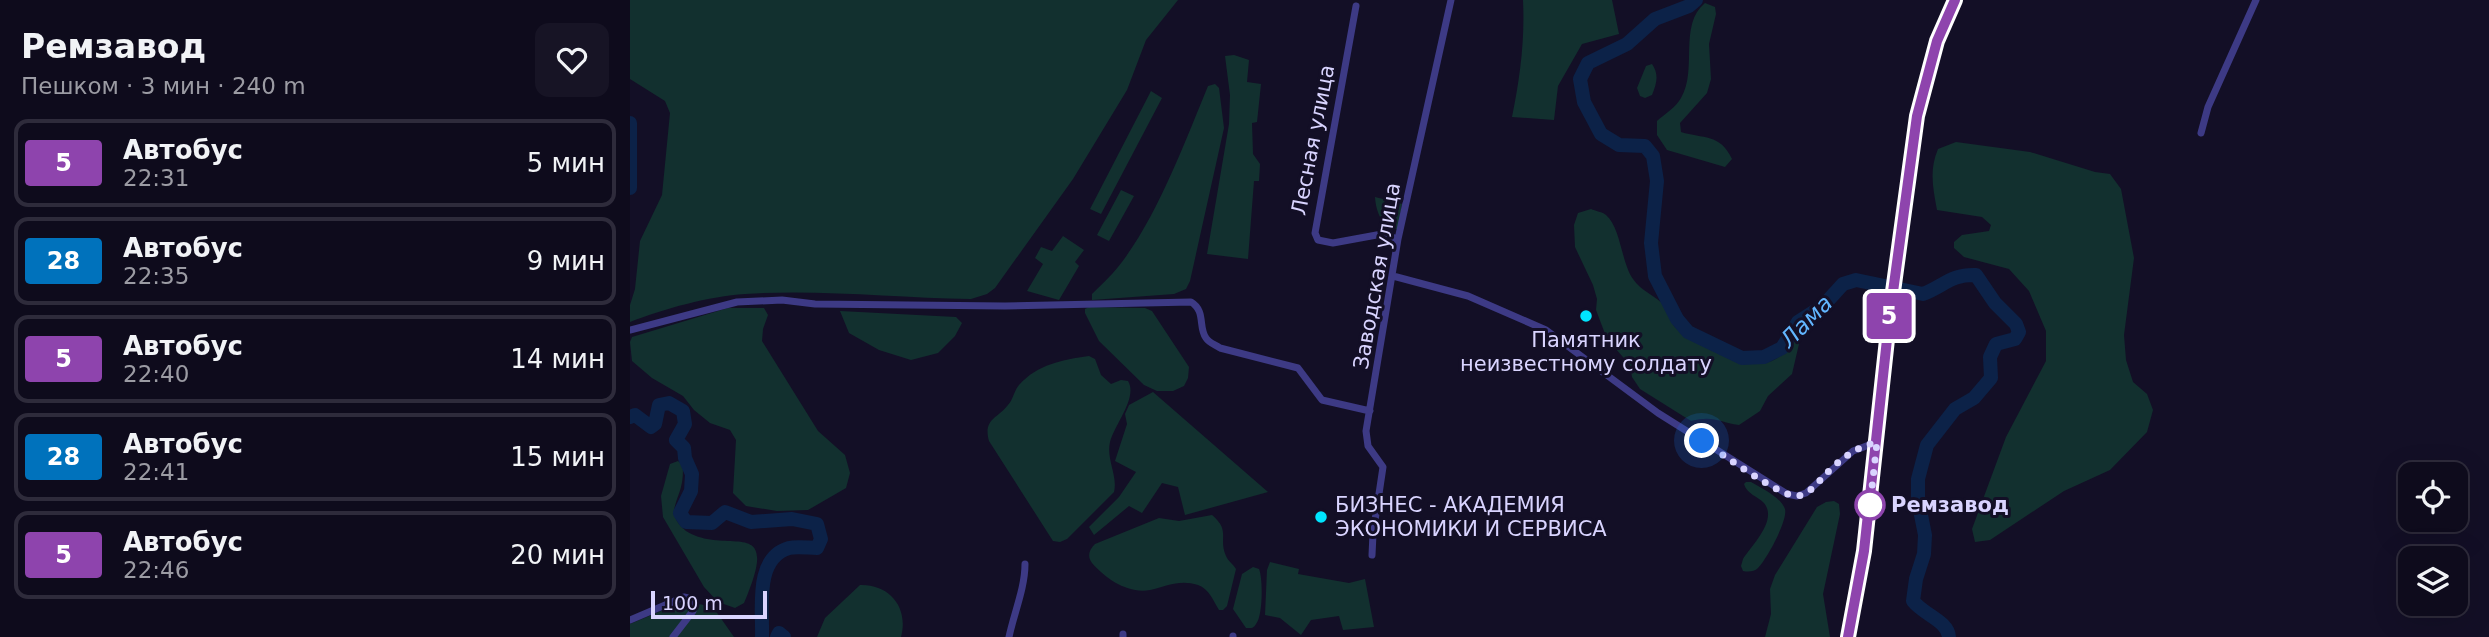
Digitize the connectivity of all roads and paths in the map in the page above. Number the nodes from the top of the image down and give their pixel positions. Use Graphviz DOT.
graph roads {
  1 [pos="1451,0"];
  2 [pos="1955,0"];
  3 [pos="2256,0"];
  4 [pos="1356,6"];
  5 [pos="2201,133"];
  6 [pos="1398,239"];
  7 [pos="1393,275"];
  8 [pos="630,330"];
  9 [pos="1370,411"];
  10 [pos="1877,442"];
  11 [pos="1373,555"];
  12 [pos="1025,564"];
  13 [pos="630,620"];
  14 [pos="673,637"];
  15 [pos="1009,637"];
  16 [pos="1848,637"];
  1 -- 6 [label="street, Заводская улица"];
  2 -- 10 [label="main road"];
  3 -- 5 [label="street"];
  4 -- 6 [label="street, Лесная улица"];
  6 -- 7 [label="street, Заводская улица"];
  7 -- 9 [label="street, Заводская улица"];
  7 -- 10 [label="street"];
  8 -- 9 [label="street"];
  9 -- 11 [label="street, Заводская улица"];
  10 -- 16 [label="main road"];
  12 -- 15 [label="street"];
  13 -- 14 [label="street"];
}
